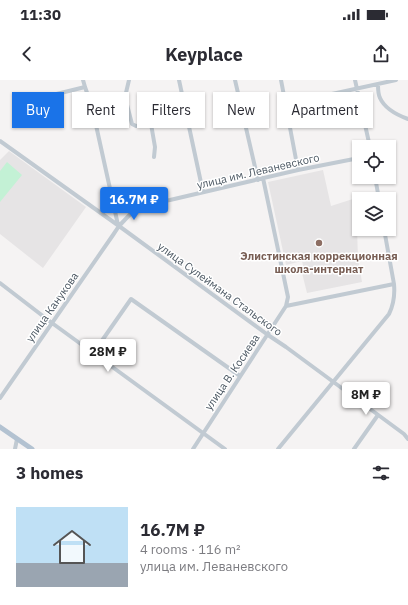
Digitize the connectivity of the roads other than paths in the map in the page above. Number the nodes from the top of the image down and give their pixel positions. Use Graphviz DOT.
graph roads {
  1 [pos="83,80"];
  2 [pos="129,80"];
  3 [pos="179,80"];
  4 [pos="235,80"];
  5 [pos="280,80"];
  6 [pos="355,80"];
  7 [pos="396,80"];
  8 [pos="378,85"];
  9 [pos="85,87"];
  10 [pos="357,88"];
  11 [pos="87,92"];
  12 [pos="126,92"];
  13 [pos="283,92"];
  14 [pos="339,92"];
  15 [pos="64,93"];
  16 [pos="129,112"];
  17 [pos="408,119"];
  18 [pos="97,128"];
  19 [pos="290,128"];
  20 [pos="368,140"];
  21 [pos="0,141"];
  22 [pos="154,157"];
  23 [pos="352,159"];
  24 [pos="298,170"];
  25 [pos="263,178"];
  26 [pos="258,180"];
  27 [pos="203,192"];
  28 [pos="137,206"];
  29 [pos="115,209"];
  30 [pos="118,226"];
  31 [pos="385,236"];
  32 [pos="0,283"];
  33 [pos="394,284"];
  34 [pos="286,306"];
  35 [pos="52,323"];
  36 [pos="268,335"];
  37 [pos="91,351"];
  38 [pos="240,376"];
  39 [pos="334,383"];
  40 [pos="0,398"];
  41 [pos="378,415"];
  42 [pos="0,427"];
  43 [pos="203,433"];
  44 [pos="17,439"];
  45 [pos="408,439"];
  46 [pos="15,449"];
  47 [pos="32,449"];
  48 [pos="193,449"];
  49 [pos="225,449"];
  50 [pos="278,449"];
  51 [pos="354,449"];
  1 -- 9 [label="street"];
  2 -- 12 [label="street"];
  3 -- 27 [label="street"];
  4 -- 26 [label="street"];
  5 -- 13 [label="street"];
  6 -- 10 [label="street"];
  7 -- 8 [label="street"];
  8 -- 10 [label="street"];
  8 -- 17 [label="street"];
  9 -- 11 [label="street"];
  9 -- 15 [label="street"];
  10 -- 14 [label="street"];
  10 -- 20 [label="street"];
  16 -- 22 [label="street"];
  18 -- 29 [label="street"];
  19 -- 24 [label="street"];
  21 -- 30 [label="street, улица Сулеймана Стальского"];
  23 -- 24 [label="street, улица им. Леваневского"];
  24 -- 25 [label="street, улица им. Леваневского"];
  25 -- 26 [label="street, улица им. Леваневского"];
  25 -- 34 [label="street"];
  26 -- 27 [label="street, улица им. Леваневского"];
  27 -- 28 [label="street, улица им. Леваневского"];
  28 -- 29 [label="street, улица им. Леваневского"];
  28 -- 30 [label="street"];
  29 -- 30 [label="street"];
  30 -- 35 [label="street, улица Канукова"];
  30 -- 36 [label="street, улица Сулеймана Стальского"];
  31 -- 33 [label="street"];
  32 -- 35 [label="street"];
  33 -- 34 [label="street"];
  33 -- 39 [label="street"];
  34 -- 36 [label="street, улица В. Косиева"];
  35 -- 37 [label="street"];
  35 -- 40 [label="street, улица Канукова"];
  36 -- 38 [label="street, улица В. Косиева"];
  36 -- 39 [label="street, улица Сулеймана Стальского"];
  37 -- 38 [label="street"];
  37 -- 43 [label="street"];
  38 -- 43 [label="street, улица В. Косиева"];
  39 -- 41 [label="street, улица Сулеймана Стальского"];
  39 -- 50 [label="street"];
  41 -- 45 [label="street, улица Сулеймана Стальского"];
  41 -- 51 [label="street"];
  42 -- 44 [label="main road"];
  43 -- 48 [label="street, улица В. Косиева"];
  43 -- 49 [label="street"];
  44 -- 46 [label="street"];
  44 -- 47 [label="main road"];
}
